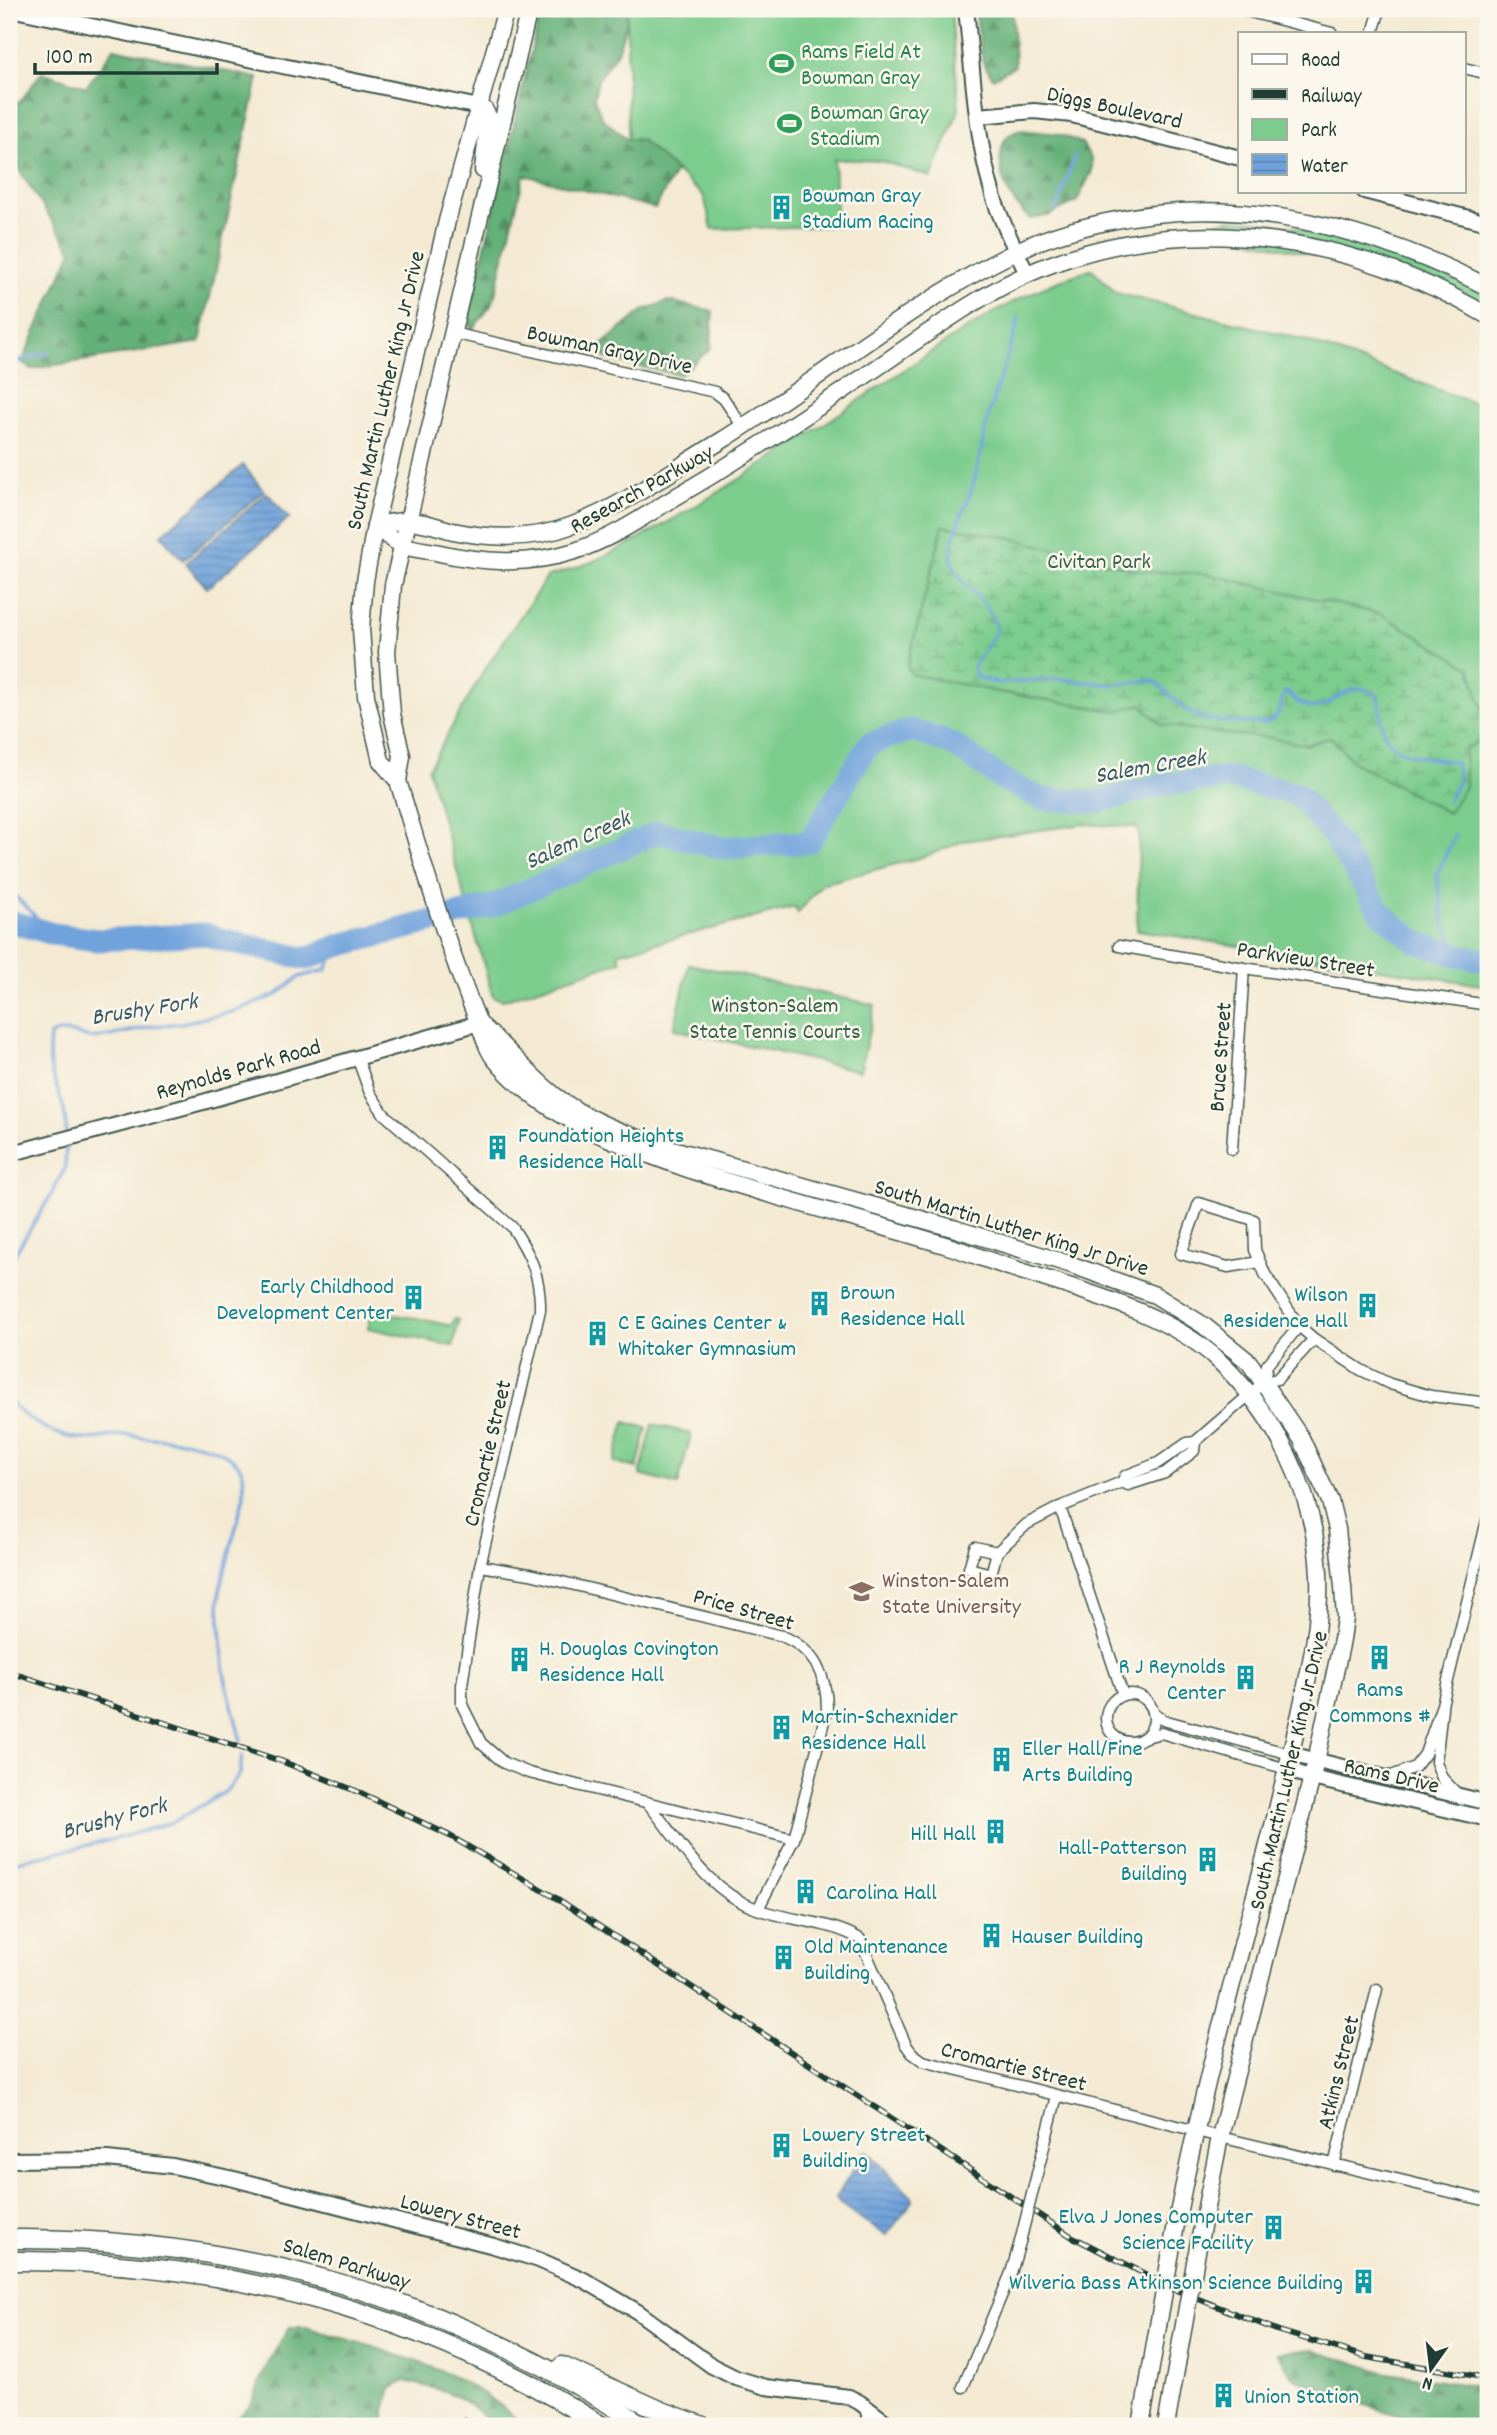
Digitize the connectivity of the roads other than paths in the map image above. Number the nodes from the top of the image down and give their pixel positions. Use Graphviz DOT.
graph roads {
  1 [pos="10,9"];
  2 [pos="506,9"];
  3 [pos="529,9"];
  4 [pos="966,9"];
  5 [pos="1238,9"];
  6 [pos="1380,9"];
  7 [pos="1328,32"];
  8 [pos="1373,32"];
  9 [pos="1466,68"];
  10 [pos="1488,74"];
  11 [pos="479,107"];
  12 [pos="978,116"];
  13 [pos="1238,158"];
  14 [pos="1368,192"];
  15 [pos="479,219"];
  16 [pos="1488,223"];
  17 [pos="1017,251"];
  18 [pos="1027,274"];
  19 [pos="1488,287"];
  20 [pos="1488,316"];
  21 [pos="452,333"];
  22 [pos="743,427"];
  23 [pos="407,520"];
  24 [pos="375,526"];
  25 [pos="401,545"];
  26 [pos="398,781"];
  27 [pos="1119,946"];
  28 [pos="1244,968"];
  29 [pos="1488,1005"];
  30 [pos="479,1023"];
  31 [pos="357,1057"];
  32 [pos="1232,1149"];
  33 [pos="9,1154"];
  34 [pos="1260,1262"];
  35 [pos="1298,1326"];
  36 [pos="1314,1339"];
  37 [pos="1264,1382"];
  38 [pos="1249,1395"];
  39 [pos="1488,1403"];
  40 [pos="1195,1442"];
  41 [pos="1143,1469"];
  42 [pos="1150,1479"];
  43 [pos="1122,1482"];
  44 [pos="1060,1507"];
  45 [pos="1488,1516"];
  46 [pos="997,1552"];
  47 [pos="480,1566"];
  48 [pos="1123,1695"];
  49 [pos="1442,1705"];
  50 [pos="1153,1712"];
  51 [pos="1143,1738"];
  52 [pos="1316,1761"];
  53 [pos="1289,1762"];
  54 [pos="1312,1778"];
  55 [pos="1385,1779"];
  56 [pos="1460,1796"];
  57 [pos="647,1802"];
  58 [pos="1488,1803"];
  59 [pos="1488,1819"];
  60 [pos="794,1839"];
  61 [pos="758,1909"];
  62 [pos="1377,1989"];
  63 [pos="1057,2096"];
  64 [pos="1196,2131"];
  65 [pos="1220,2137"];
  66 [pos="9,2160"];
  67 [pos="1334,2165"];
  68 [pos="1488,2201"];
  69 [pos="9,2239"];
  70 [pos="9,2261"];
  71 [pos="477,2333"];
  72 [pos="508,2373"];
  73 [pos="962,2387"];
  74 [pos="868,2409"];
  75 [pos="579,2426"];
  76 [pos="602,2426"];
  77 [pos="644,2426"];
  78 [pos="703,2426"];
  79 [pos="871,2426"];
  80 [pos="891,2426"];
  81 [pos="1141,2426"];
  82 [pos="1166,2426"];
  1 -- 11 [label="street"];
  2 -- 11 [label="main road, South Martin Luther King Jr Drive"];
  3 -- 15 [label="main road, South Martin Luther King Jr Drive"];
  4 -- 12 [label="street"];
  5 -- 7 [label="street"];
  6 -- 8 [label="street"];
  9 -- 10 [label="street"];
  11 -- 15 [label="main road"];
  11 -- 24 [label="main road, South Martin Luther King Jr Drive"];
  12 -- 13 [label="street, Diggs Boulevard"];
  12 -- 17 [label="street"];
  14 -- 16 [label="street"];
  15 -- 21 [label="main road, South Martin Luther King Jr Drive"];
  17 -- 18 [label="street"];
  17 -- 19 [label="main road, Research Parkway"];
  17 -- 22 [label="main road, Research Parkway"];
  18 -- 20 [label="main road, Research Parkway"];
  18 -- 25 [label="main road, Research Parkway"];
  21 -- 22 [label="street, Bowman Gray Drive"];
  21 -- 23 [label="main road, South Martin Luther King Jr Drive"];
  22 -- 23 [label="main road, Research Parkway"];
  23 -- 24 [label="main road, Research Parkway"];
  23 -- 25 [label="main road, South Martin Luther King Jr Drive"];
  24 -- 25 [label="main road, Research Parkway"];
  24 -- 26 [label="main road, South Martin Luther King Jr Drive"];
  25 -- 26 [label="main road, South Martin Luther King Jr Drive"];
  26 -- 30 [label="main road, South Martin Luther King Jr Drive"];
  27 -- 28 [label="street, Parkview Street"];
  28 -- 29 [label="street, Parkview Street"];
  28 -- 32 [label="street, Bruce Street"];
  30 -- 31 [label="street, Reynolds Park Road"];
  30 -- 37 [label="main road, South Martin Luther King Jr Drive"];
  30 -- 38 [label="main road, South Martin Luther King Jr Drive"];
  31 -- 33 [label="street, Reynolds Park Road"];
  31 -- 47 [label="street, Cromartie Street"];
  34 -- 34 [label="street"];
  34 -- 35 [label="street"];
  35 -- 36 [label="street"];
  35 -- 37 [label="street"];
  36 -- 37 [label="street"];
  36 -- 39 [label="street"];
  37 -- 38 [label="street"];
  37 -- 52 [label="main road, South Martin Luther King Jr Drive"];
  38 -- 40 [label="street"];
  38 -- 53 [label="main road, South Martin Luther King Jr Drive"];
  40 -- 41 [label="street"];
  40 -- 42 [label="street"];
  41 -- 42 [label="street"];
  41 -- 43 [label="street"];
  42 -- 43 [label="street"];
  43 -- 44 [label="street"];
  44 -- 46 [label="street"];
  44 -- 48 [label="street"];
  45 -- 49 [label="street"];
  47 -- 57 [label="street, Cromartie Street"];
  47 -- 60 [label="street, Price Street"];
  48 -- 50 [label="street"];
  48 -- 51 [label="street"];
  49 -- 55 [label="street"];
  49 -- 56 [label="street"];
  50 -- 51 [label="street"];
  50 -- 53 [label="street"];
  51 -- 53 [label="street"];
  52 -- 53 [label="street, Rams Drive"];
  52 -- 54 [label="main road, South Martin Luther King Jr Drive"];
  52 -- 55 [label="street, Rams Drive"];
  53 -- 54 [label="street, Rams Drive"];
  53 -- 64 [label="main road, South Martin Luther King Jr Drive"];
  54 -- 59 [label="street, Rams Drive"];
  54 -- 65 [label="main road, South Martin Luther King Jr Drive"];
  55 -- 56 [label="street, Rams Drive"];
  56 -- 58 [label="street, Rams Drive"];
  57 -- 60 [label="street, Cromartie Street"];
  57 -- 61 [label="street, Cromartie Street"];
  60 -- 61 [label="street, Price Street"];
  61 -- 63 [label="street, Cromartie Street"];
  62 -- 67 [label="street, Atkins Street"];
  63 -- 64 [label="street, Cromartie Street"];
  63 -- 73 [label="street, bridge"];
  64 -- 65 [label="street, Cromartie Street"];
  64 -- 81 [label="main road, South Martin Luther King Jr Drive, bridge"];
  65 -- 67 [label="street, Cromartie Street"];
  65 -- 82 [label="main road, South Martin Luther King Jr Drive, bridge"];
  66 -- 74 [label="street, Lowery Street"];
  67 -- 68 [label="street, Cromartie Street"];
  69 -- 71 [label="highway, Salem Parkway"];
  70 -- 72 [label="highway, Salem Parkway"];
  71 -- 77 [label="highway, Salem Parkway"];
  71 -- 78 [label="highway"];
  72 -- 75 [label="highway"];
  72 -- 76 [label="highway, Salem Parkway"];
  74 -- 79 [label="street"];
  74 -- 80 [label="street, Lowery Street"];
}
